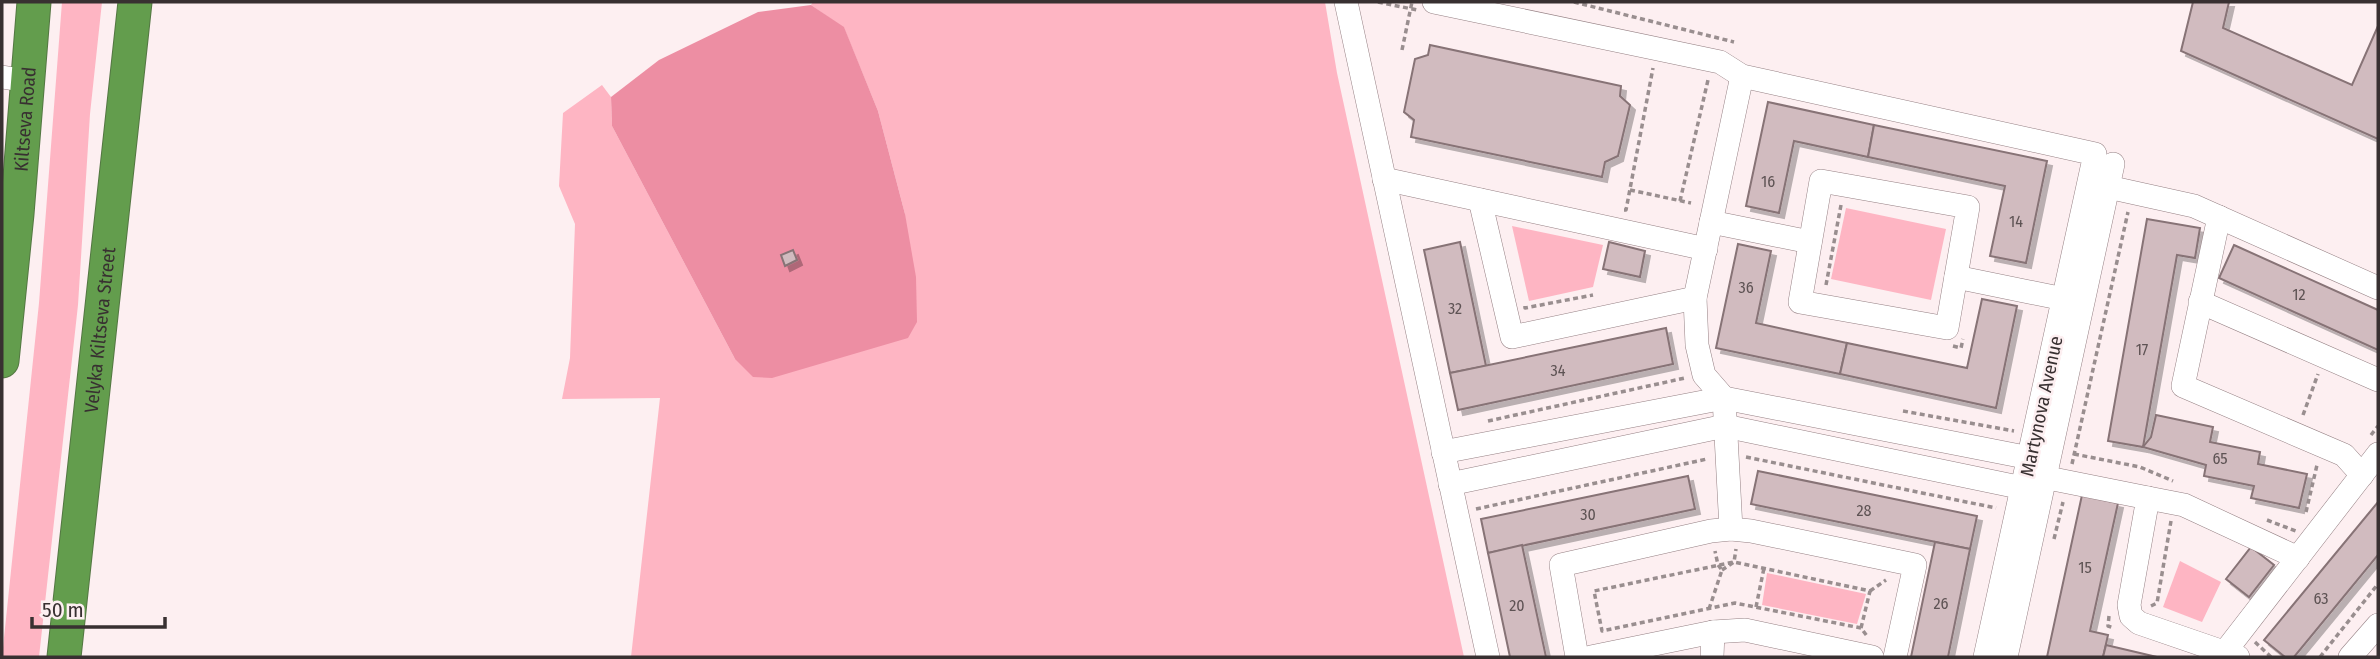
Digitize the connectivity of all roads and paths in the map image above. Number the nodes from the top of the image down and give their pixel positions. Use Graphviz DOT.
graph roads {
  1 [pos="34,2"];
  2 [pos="135,2"];
  3 [pos="1346,2"];
  4 [pos="1378,2"];
  5 [pos="1412,2"];
  6 [pos="1574,2"];
  7 [pos="1429,7"];
  8 [pos="1410,9"];
  9 [pos="1734,42"];
  10 [pos="1402,50"];
  11 [pos="1654,63"];
  12 [pos="1742,76"];
  13 [pos="14,79"];
  14 [pos="1708,80"];
  15 [pos="2104,159"];
  16 [pos="1384,179"];
  17 [pos="2108,187"];
  18 [pos="1630,190"];
  19 [pos="1480,200"];
  20 [pos="1680,201"];
  21 [pos="1691,203"];
  22 [pos="1842,203"];
  23 [pos="2130,203"];
  24 [pos="1613,207"];
  25 [pos="17,214"];
  26 [pos="2219,217"];
  27 [pos="1712,222"];
  28 [pos="1810,242"];
  29 [pos="1706,249"];
  30 [pos="2,254"];
  31 [pos="1956,277"];
  32 [pos="1838,288"];
  33 [pos="2378,288"];
  34 [pos="1522,295"];
  35 [pos="1592,295"];
  36 [pos="1695,298"];
  37 [pos="2064,299"];
  38 [pos="2200,302"];
  39 [pos="1963,337"];
  40 [pos="1948,345"];
  41 [pos="2,361"];
  42 [pos="2320,368"];
  43 [pos="2378,380"];
  44 [pos="1724,398"];
  45 [pos="2303,415"];
  46 [pos="1725,426"];
  47 [pos="1702,431"];
  48 [pos="1443,452"];
  49 [pos="2378,454"];
  50 [pos="1745,467"];
  51 [pos="2329,468"];
  52 [pos="2031,474"];
  53 [pos="2362,475"];
  54 [pos="2068,483"];
  55 [pos="1450,484"];
  56 [pos="2148,498"];
  57 [pos="1470,510"];
  58 [pos="2306,512"];
  59 [pos="1993,519"];
  60 [pos="1727,530"];
  61 [pos="2051,550"];
  62 [pos="2298,558"];
  63 [pos="1734,562"];
  64 [pos="1717,565"];
  65 [pos="1764,568"];
  66 [pos="1722,570"];
  67 [pos="2378,584"];
  68 [pos="1756,607"];
  69 [pos="1709,608"];
  70 [pos="2378,625"];
  71 [pos="1713,632"];
  72 [pos="2231,655"];
  73 [pos="64,657"];
  74 [pos="1488,657"];
  75 [pos="1577,657"];
  76 [pos="1591,657"];
  77 [pos="1712,657"];
  78 [pos="1872,657"];
  79 [pos="1895,657"];
  80 [pos="1985,657"];
  81 [pos="2006,657"];
  82 [pos="2320,657"];
  83 [pos="2350,657"];
  1 -- 13 [label="highway, Kiltseva Road"];
  2 -- 73 [label="highway, Velyka Kiltseva Street"];
  3 -- 16 [label="street"];
  4 -- 8 [label="path"];
  5 -- 8 [label="path"];
  6 -- 9 [label="path"];
  7 -- 8 [label="path"];
  7 -- 12 [label="street"];
  8 -- 10 [label="path"];
  11 -- 18 [label="path"];
  12 -- 15 [label="street"];
  12 -- 27 [label="street"];
  13 -- 25 [label="highway, Kiltseva Road"];
  14 -- 20 [label="path"];
  15 -- 17 [label="street, Martynova Avenue"];
  15 -- 37 [label="street, Martynova Avenue"];
  16 -- 19 [label="street"];
  16 -- 48 [label="street"];
  17 -- 26 [label="street"];
  17 -- 52 [label="street, Martynova Avenue"];
  18 -- 20 [label="path"];
  18 -- 24 [label="path"];
  19 -- 29 [label="street"];
  19 -- 36 [label="street"];
  20 -- 21 [label="path"];
  22 -- 32 [label="path"];
  23 -- 54 [label="path"];
  25 -- 30 [label="street"];
  25 -- 41 [label="highway, Kiltseva Road"];
  26 -- 33 [label="street"];
  26 -- 38 [label="street"];
  27 -- 28 [label="street"];
  27 -- 29 [label="street"];
  28 -- 31 [label="street"];
  28 -- 31 [label="street"];
  29 -- 36 [label="street"];
  31 -- 37 [label="street"];
  34 -- 35 [label="path"];
  36 -- 44 [label="street"];
  37 -- 52 [label="street, Martynova Avenue"];
  38 -- 43 [label="street"];
  38 -- 53 [label="street"];
  39 -- 40 [label="path"];
  42 -- 45 [label="path"];
  44 -- 46 [label="street"];
  44 -- 48 [label="street"];
  44 -- 52 [label="street"];
  46 -- 47 [label="street"];
  46 -- 52 [label="street"];
  46 -- 60 [label="street"];
  47 -- 55 [label="street"];
  47 -- 57 [label="path"];
  48 -- 55 [label="street"];
  49 -- 53 [label="street"];
  50 -- 59 [label="path"];
  51 -- 58 [label="path"];
  52 -- 54 [label="street"];
  52 -- 80 [label="street, Martynova Avenue"];
  52 -- 81 [label="street, Martynova Avenue"];
  53 -- 62 [label="street"];
  54 -- 56 [label="street"];
  54 -- 61 [label="path"];
  55 -- 74 [label="street"];
  56 -- 62 [label="street"];
  56 -- 72 [label="street"];
  60 -- 63 [label="path"];
  60 -- 64 [label="path"];
  60 -- 75 [label="street"];
  60 -- 79 [label="street"];
  62 -- 72 [label="street"];
  63 -- 64 [label="path"];
  63 -- 65 [label="path"];
  63 -- 66 [label="path"];
  64 -- 66 [label="path"];
  64 -- 69 [label="path"];
  65 -- 68 [label="path"];
  65 -- 68 [label="path"];
  66 -- 69 [label="path"];
  67 -- 82 [label="path"];
  68 -- 69 [label="path"];
  70 -- 83 [label="street"];
  71 -- 76 [label="street"];
  71 -- 77 [label="street"];
  71 -- 78 [label="street"];
}
